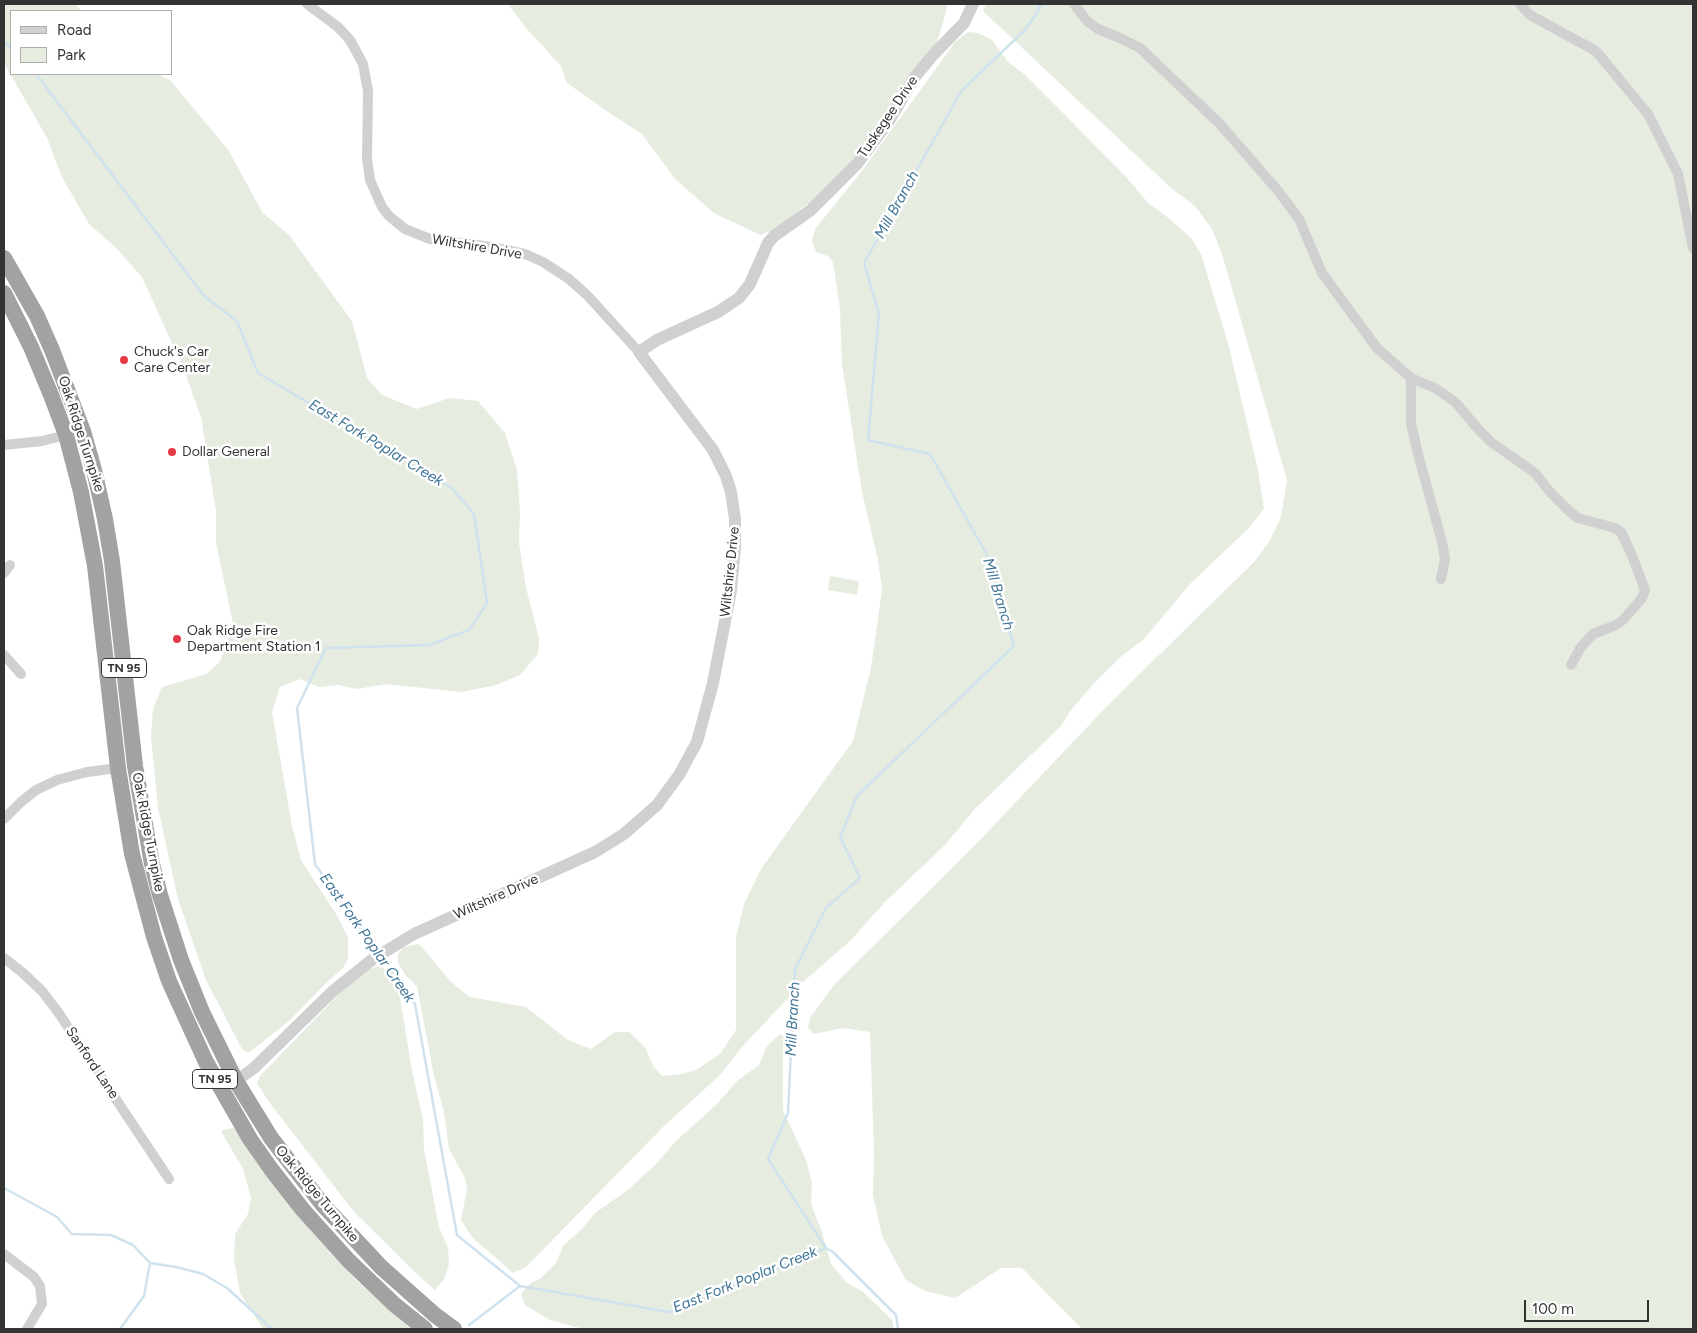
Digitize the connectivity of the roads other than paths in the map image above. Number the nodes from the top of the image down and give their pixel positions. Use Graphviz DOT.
graph roads {
  1 [pos="307,4"];
  2 [pos="973,4"];
  3 [pos="1074,4"];
  4 [pos="1520,4"];
  5 [pos="1693,248"];
  6 [pos="4,258"];
  7 [pos="4,293"];
  8 [pos="639,352"];
  9 [pos="1411,378"];
  10 [pos="82,431"];
  11 [pos="66,436"];
  12 [pos="4,446"];
  13 [pos="1441,579"];
  14 [pos="4,655"];
  15 [pos="123,655"];
  16 [pos="106,657"];
  17 [pos="1571,665"];
  18 [pos="21,674"];
  19 [pos="135,766"];
  20 [pos="118,768"];
  21 [pos="5,815"];
  22 [pos="4,958"];
  23 [pos="236,1080"];
  24 [pos="221,1090"];
  25 [pos="169,1179"];
  26 [pos="341,1227"];
  27 [pos="328,1238"];
  28 [pos="4,1254"];
  29 [pos="27,1329"];
  30 [pos="425,1329"];
  31 [pos="454,1329"];
  1 -- 8 [label="street, Wiltshire Drive"];
  2 -- 8 [label="street, Tuskegee Drive"];
  3 -- 9 [label="street"];
  4 -- 5 [label="street"];
  6 -- 10 [label="highway, Oak Ridge Turnpike / TN 95"];
  7 -- 11 [label="highway, Oak Ridge Turnpike / TN 95"];
  8 -- 23 [label="street, Wiltshire Drive"];
  9 -- 13 [label="street"];
  9 -- 17 [label="street"];
  10 -- 11 [label="highway"];
  10 -- 15 [label="highway, Oak Ridge Turnpike / TN 95"];
  11 -- 12 [label="street"];
  11 -- 16 [label="highway, Oak Ridge Turnpike / TN 95"];
  14 -- 18 [label="street"];
  15 -- 16 [label="highway"];
  15 -- 19 [label="highway, Oak Ridge Turnpike / TN 95"];
  16 -- 20 [label="highway, Oak Ridge Turnpike / TN 95"];
  19 -- 20 [label="highway"];
  19 -- 23 [label="highway, Oak Ridge Turnpike / TN 95"];
  20 -- 21 [label="street"];
  20 -- 24 [label="highway, Oak Ridge Turnpike / TN 95"];
  22 -- 25 [label="street, Sanford Lane"];
  23 -- 24 [label="highway"];
  23 -- 26 [label="highway, Oak Ridge Turnpike / TN 95"];
  24 -- 27 [label="highway, Oak Ridge Turnpike / TN 95"];
  26 -- 27 [label="highway"];
  26 -- 31 [label="highway, Oak Ridge Turnpike / TN 95"];
  27 -- 30 [label="highway, Oak Ridge Turnpike / TN 95"];
  28 -- 29 [label="street"];
}
